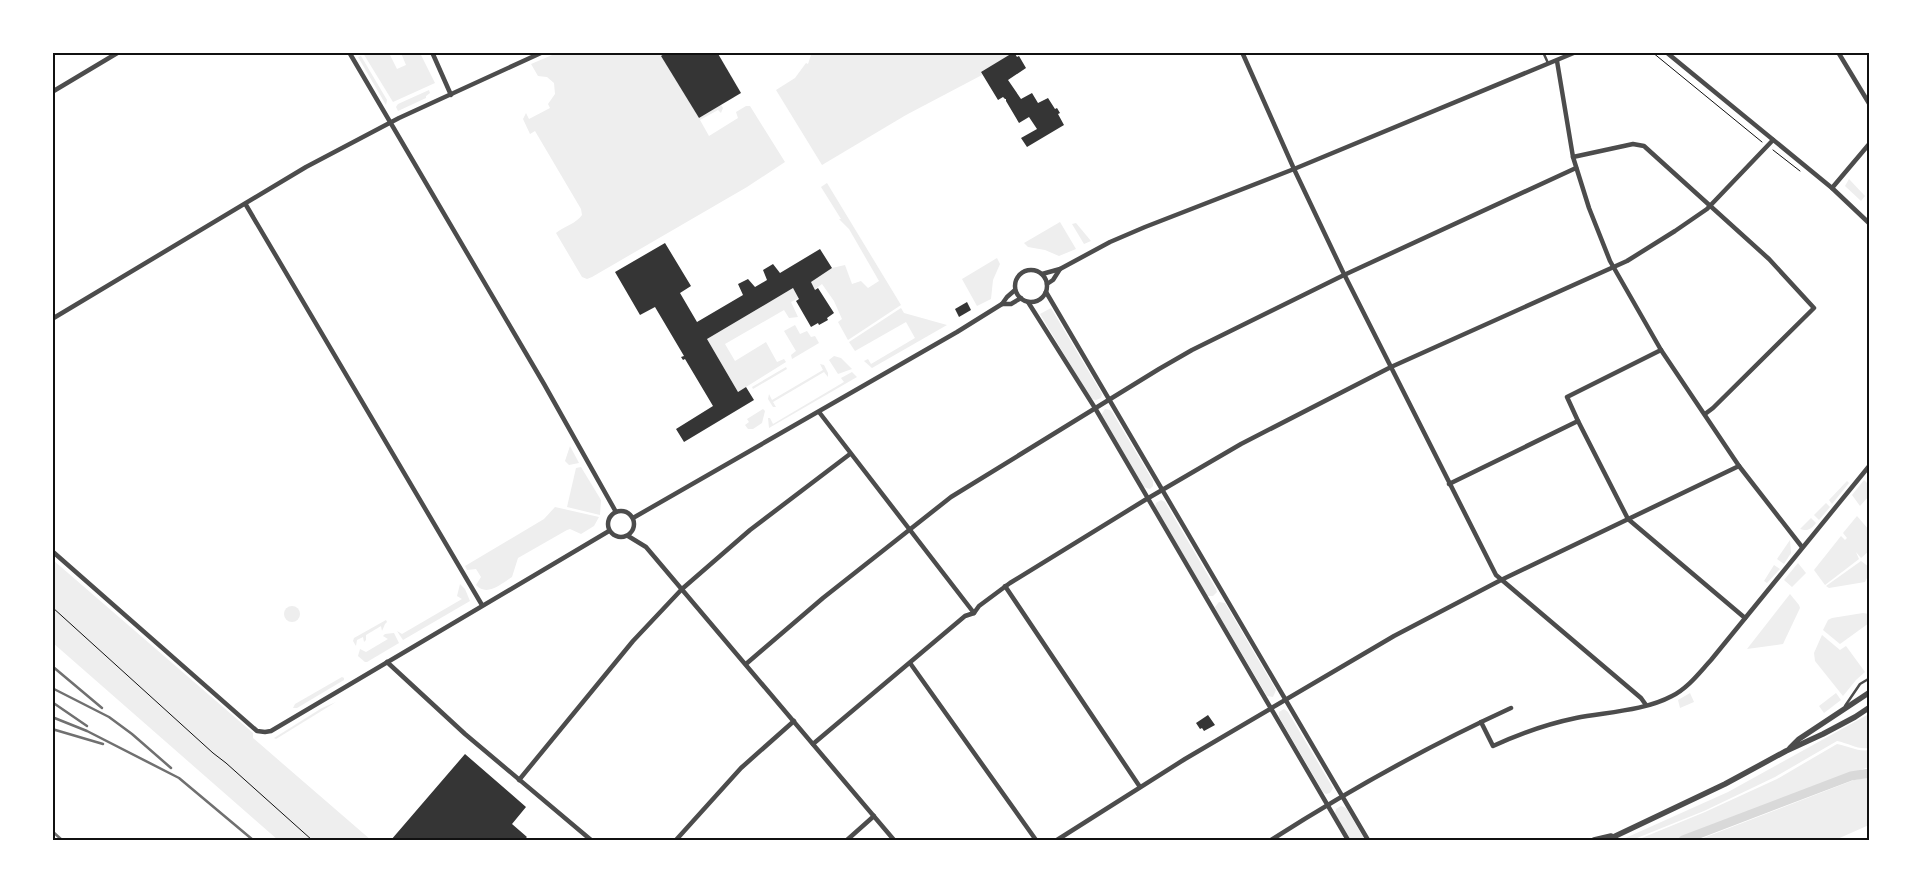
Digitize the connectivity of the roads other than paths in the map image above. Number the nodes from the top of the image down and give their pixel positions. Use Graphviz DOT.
graph roads {
  1 [pos="119,52"];
  2 [pos="349,52"];
  3 [pos="432,52"];
  4 [pos="543,52"];
  5 [pos="1242,52"];
  6 [pos="1543,52"];
  7 [pos="1576,52"];
  8 [pos="1666,52"];
  9 [pos="1838,52"];
  10 [pos="1557,61"];
  11 [pos="1548,64"];
  12 [pos="52,92"];
  13 [pos="451,95"];
  14 [pos="1870,104"];
  15 [pos="391,123"];
  16 [pos="1773,140"];
  17 [pos="1870,143"];
  18 [pos="1573,157"];
  19 [pos="1576,168"];
  20 [pos="1294,169"];
  21 [pos="1832,188"];
  22 [pos="246,204"];
  23 [pos="1711,206"];
  24 [pos="1870,224"];
  25 [pos="1613,267"];
  26 [pos="1060,269"];
  27 [pos="1042,274"];
  28 [pos="1344,275"];
  29 [pos="1047,284"];
  30 [pos="1015,290"];
  31 [pos="1046,292"];
  32 [pos="1021,298"];
  33 [pos="1028,302"];
  34 [pos="1002,304"];
  35 [pos="52,319"];
  36 [pos="1661,350"];
  37 [pos="1391,367"];
  38 [pos="1108,400"];
  39 [pos="1095,408"];
  40 [pos="818,412"];
  41 [pos="1705,414"];
  42 [pos="1578,421"];
  43 [pos="850,454"];
  44 [pos="1870,465"];
  45 [pos="1739,466"];
  46 [pos="1449,484"];
  47 [pos="1161,491"];
  48 [pos="1147,499"];
  49 [pos="616,512"];
  50 [pos="633,518"];
  51 [pos="1628,519"];
  52 [pos="908,530"];
  53 [pos="609,531"];
  54 [pos="628,536"];
  55 [pos="1802,547"];
  56 [pos="52,551"];
  57 [pos="1501,580"];
  58 [pos="1005,586"];
  59 [pos="682,589"];
  60 [pos="482,606"];
  61 [pos="974,613"];
  62 [pos="1745,618"];
  63 [pos="387,662"];
  64 [pos="910,662"];
  65 [pos="746,664"];
  66 [pos="1870,678"];
  67 [pos="1870,692"];
  68 [pos="1284,700"];
  69 [pos="1646,705"];
  70 [pos="1271,708"];
  71 [pos="1511,708"];
  72 [pos="1869,708"];
  73 [pos="1841,712"];
  74 [pos="794,720"];
  75 [pos="1480,722"];
  76 [pos="813,744"];
  77 [pos="1786,751"];
  78 [pos="519,780"];
  79 [pos="1140,787"];
  80 [pos="1342,796"];
  81 [pos="1327,804"];
  82 [pos="874,816"];
  83 [pos="1615,835"];
  84 [pos="591,840"];
  85 [pos="676,840"];
  86 [pos="847,840"];
  87 [pos="894,840"];
  88 [pos="1036,840"];
  89 [pos="1057,840"];
  90 [pos="1271,840"];
  91 [pos="1348,840"];
  92 [pos="1368,840"];
  93 [pos="1594,840"];
  94 [pos="1607,840"];
  1 -- 12 [label="street"];
  2 -- 15 [label="street"];
  3 -- 13 [label="street"];
  4 -- 13 [label="street"];
  5 -- 20 [label="street"];
  6 -- 11 [label="lane"];
  7 -- 10 [label="street"];
  8 -- 16 [label="street"];
  9 -- 14 [label="street"];
  10 -- 11 [label="street"];
  10 -- 18 [label="street"];
  11 -- 20 [label="street"];
  13 -- 15 [label="street"];
  15 -- 22 [label="street"];
  15 -- 49 [label="street"];
  16 -- 21 [label="street"];
  16 -- 23 [label="street"];
  17 -- 21 [label="street"];
  18 -- 19 [label="street"];
  18 -- 23 [label="street"];
  19 -- 25 [label="street"];
  19 -- 28 [label="street"];
  20 -- 26 [label="street"];
  20 -- 28 [label="street"];
  21 -- 24 [label="street"];
  22 -- 35 [label="street"];
  22 -- 60 [label="street"];
  23 -- 25 [label="street"];
  23 -- 41 [label="street"];
  25 -- 36 [label="street"];
  25 -- 37 [label="street"];
  26 -- 27 [label="street"];
  26 -- 29 [label="street"];
  27 -- 29 [label="street"];
  27 -- 30 [label="street"];
  28 -- 37 [label="street"];
  28 -- 38 [label="street"];
  29 -- 31 [label="street"];
  30 -- 32 [label="street"];
  30 -- 34 [label="street"];
  31 -- 33 [label="street"];
  31 -- 38 [label="street"];
  32 -- 33 [label="street"];
  32 -- 34 [label="street"];
  33 -- 39 [label="street"];
  34 -- 40 [label="street"];
  36 -- 41 [label="street"];
  36 -- 42 [label="street"];
  37 -- 46 [label="street"];
  37 -- 47 [label="street"];
  38 -- 39 [label="street"];
  38 -- 47 [label="street"];
  39 -- 48 [label="street"];
  39 -- 52 [label="street"];
  40 -- 43 [label="street"];
  40 -- 50 [label="street"];
  41 -- 45 [label="street"];
  42 -- 46 [label="street"];
  42 -- 51 [label="street"];
  43 -- 52 [label="street"];
  43 -- 59 [label="street"];
  44 -- 55 [label="street"];
  45 -- 51 [label="street"];
  45 -- 55 [label="street"];
  46 -- 57 [label="street"];
  47 -- 48 [label="street"];
  47 -- 68 [label="street"];
  48 -- 58 [label="street"];
  48 -- 70 [label="street"];
  49 -- 50 [label="street"];
  49 -- 53 [label="street"];
  50 -- 54 [label="street"];
  51 -- 57 [label="street"];
  51 -- 62 [label="street"];
  52 -- 61 [label="street"];
  52 -- 65 [label="street"];
  53 -- 54 [label="street"];
  53 -- 60 [label="street"];
  54 -- 59 [label="street"];
  55 -- 62 [label="street"];
  56 -- 63 [label="street"];
  57 -- 68 [label="street"];
  57 -- 69 [label="street"];
  58 -- 61 [label="street"];
  58 -- 79 [label="street"];
  59 -- 65 [label="street"];
  59 -- 78 [label="street"];
  60 -- 63 [label="street"];
  61 -- 64 [label="street"];
  62 -- 69 [label="street"];
  63 -- 78 [label="street"];
  64 -- 76 [label="street"];
  64 -- 88 [label="street"];
  65 -- 74 [label="street"];
  66 -- 73 [label="lane"];
  67 -- 73 [label="street"];
  68 -- 70 [label="street"];
  68 -- 80 [label="street"];
  69 -- 75 [label="street"];
  70 -- 79 [label="street"];
  70 -- 81 [label="street"];
  71 -- 75 [label="street"];
  72 -- 77 [label="street"];
  73 -- 77 [label="street"];
  74 -- 76 [label="street"];
  74 -- 85 [label="street"];
  75 -- 80 [label="street"];
  76 -- 82 [label="street"];
  77 -- 83 [label="street"];
  78 -- 84 [label="street"];
  79 -- 89 [label="street"];
  80 -- 81 [label="street"];
  80 -- 92 [label="street"];
  81 -- 90 [label="street"];
  81 -- 91 [label="street"];
  82 -- 86 [label="street"];
  82 -- 87 [label="street"];
  83 -- 93 [label="street"];
  83 -- 94 [label="street"];
}
